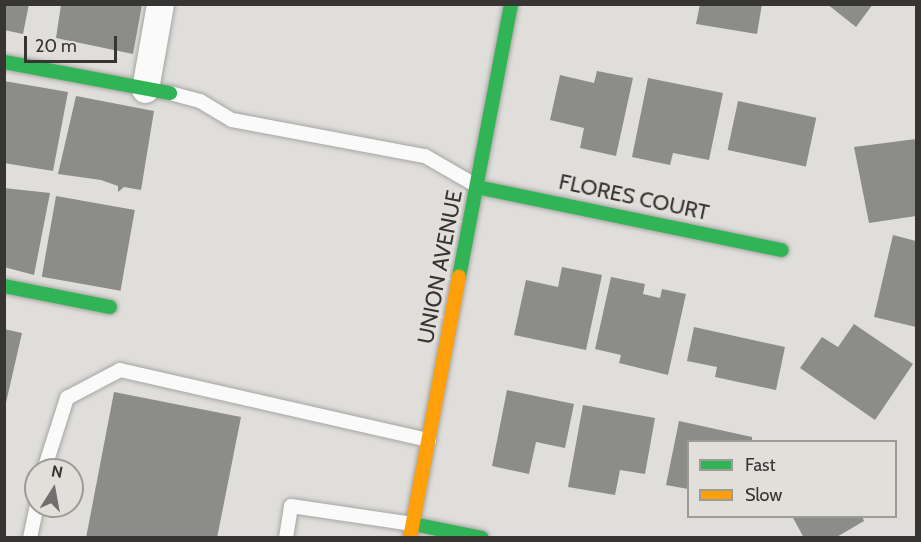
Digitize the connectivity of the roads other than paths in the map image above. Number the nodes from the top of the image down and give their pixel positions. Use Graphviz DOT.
graph roads {
  1 [pos="160,4"];
  2 [pos="511,4"];
  3 [pos="4,62"];
  4 [pos="157,91"];
  5 [pos="477,186"];
  6 [pos="782,250"];
  7 [pos="4,286"];
  8 [pos="110,307"];
  9 [pos="429,440"];
  10 [pos="48,458"];
  11 [pos="34,518"];
  12 [pos="411,531"];
  13 [pos="30,537"];
  14 [pos="286,537"];
  15 [pos="482,537"];
  1 -- 4 [label="street"];
  2 -- 5 [label="street, UNION AVENUE"];
  3 -- 4 [label="street"];
  4 -- 5 [label="lane"];
  5 -- 6 [label="street, FLORES COURT"];
  5 -- 9 [label="street, UNION AVENUE"];
  7 -- 8 [label="street"];
  9 -- 10 [label="lane"];
  9 -- 12 [label="street, UNION AVENUE"];
  11 -- 13 [label="lane"];
  12 -- 14 [label="lane"];
  12 -- 15 [label="street"];
}
